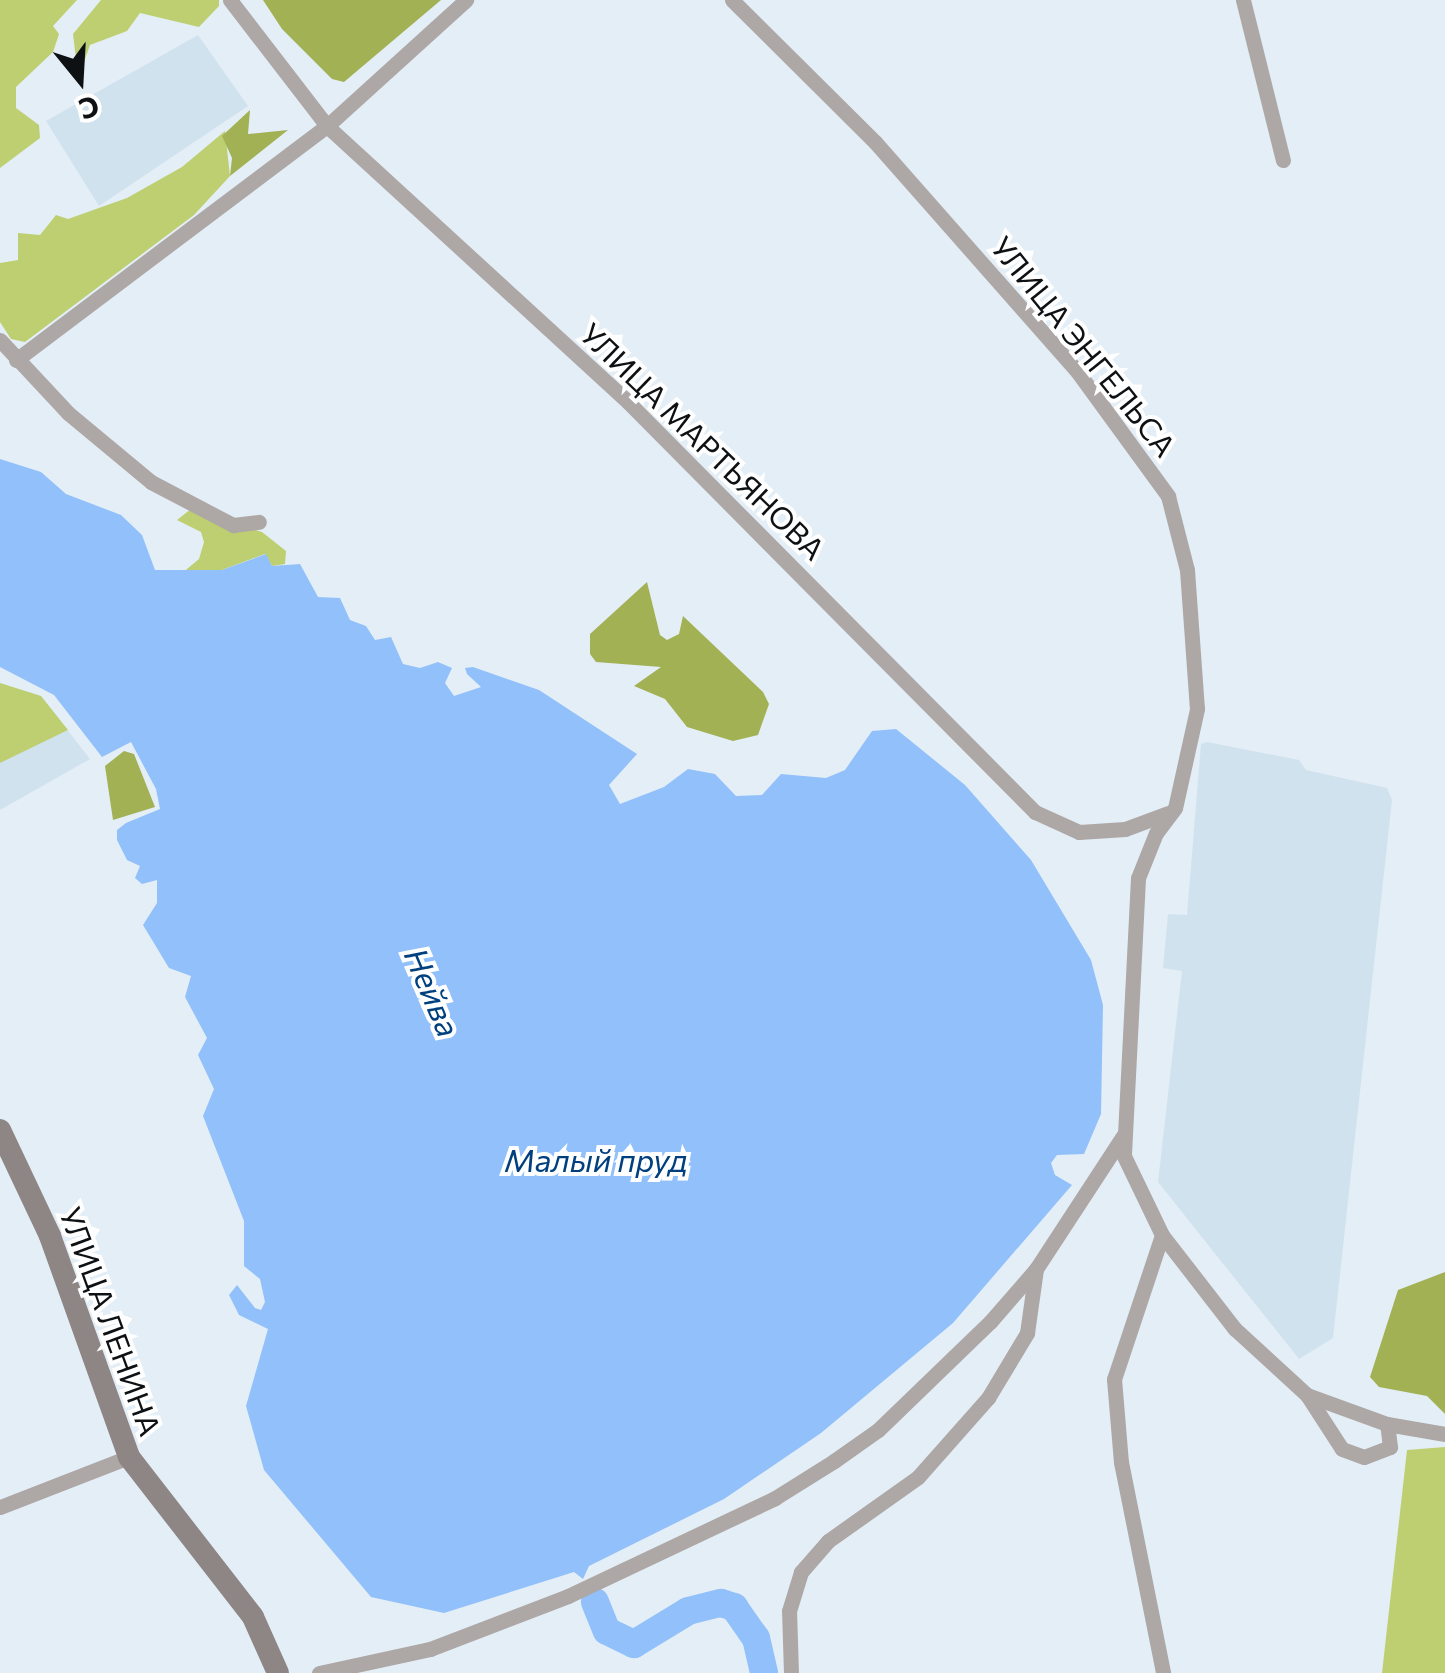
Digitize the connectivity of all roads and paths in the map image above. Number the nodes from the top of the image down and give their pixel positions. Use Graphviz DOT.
graph roads {
  1 [pos="230,0"];
  2 [pos="466,0"];
  3 [pos="732,0"];
  4 [pos="1243,0"];
  5 [pos="326,126"];
  6 [pos="1284,160"];
  7 [pos="0,340"];
  8 [pos="16,360"];
  9 [pos="259,522"];
  10 [pos="1176,808"];
  11 [pos="0,1130"];
  12 [pos="1123,1136"];
  13 [pos="1162,1235"];
  14 [pos="1036,1269"];
  15 [pos="1306,1395"];
  16 [pos="1388,1424"];
  17 [pos="1445,1434"];
  18 [pos="129,1457"];
  19 [pos="0,1507"];
  20 [pos="278,1673"];
  21 [pos="319,1673"];
  22 [pos="791,1673"];
  23 [pos="1163,1673"];
  1 -- 5 [label="street, УЛИЦА МАРТЬЯНОВА"];
  2 -- 5 [label="street"];
  3 -- 10 [label="street, УЛИЦА ЭНГЕЛЬСА"];
  4 -- 6 [label="street"];
  5 -- 8 [label="street"];
  5 -- 10 [label="street, УЛИЦА МАРТЬЯНОВА"];
  7 -- 8 [label="street"];
  8 -- 9 [label="street"];
  10 -- 12 [label="street, УЛИЦА ЭНГЕЛЬСА"];
  11 -- 18 [label="street, УЛИЦА ЛЕНИНА"];
  12 -- 13 [label="street, УЛИЦА ЭНГЕЛЬСА"];
  12 -- 14 [label="street"];
  13 -- 15 [label="street, УЛИЦА ЭНГЕЛЬСА"];
  13 -- 23 [label="street"];
  14 -- 21 [label="street"];
  14 -- 22 [label="street"];
  15 -- 16 [label="street, УЛИЦА ЭНГЕЛЬСА"];
  15 -- 16 [label="street, УЛИЦА ЭНГЕЛЬСА"];
  16 -- 17 [label="street"];
  18 -- 19 [label="street"];
  18 -- 20 [label="street, УЛИЦА ЛЕНИНА"];
}
